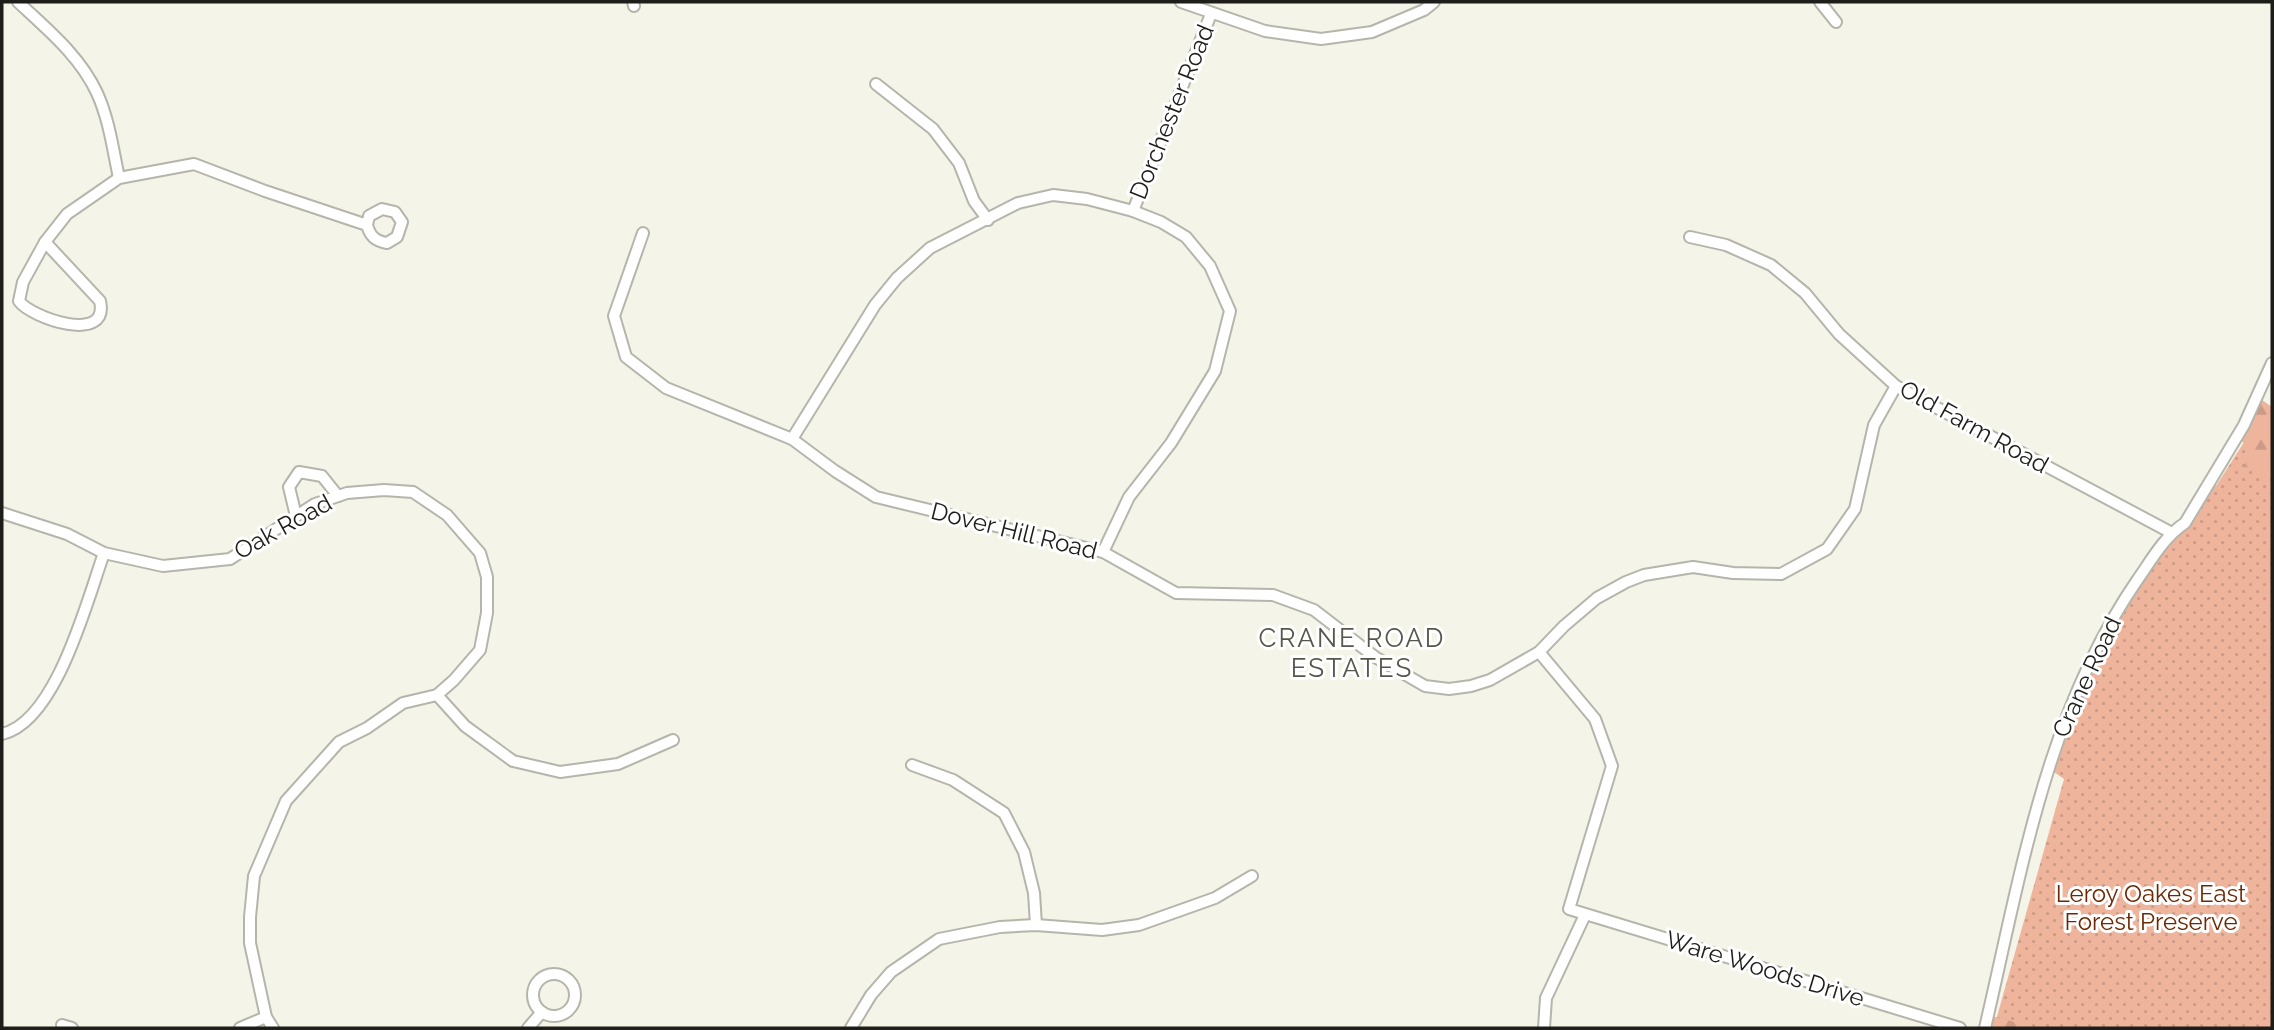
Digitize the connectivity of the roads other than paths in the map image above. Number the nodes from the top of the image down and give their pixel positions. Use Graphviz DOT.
graph roads {
  1 [pos="18,2"];
  2 [pos="1181,2"];
  3 [pos="1434,2"];
  4 [pos="1819,2"];
  5 [pos="1211,14"];
  6 [pos="1836,22"];
  7 [pos="876,84"];
  8 [pos="120,178"];
  9 [pos="1133,211"];
  10 [pos="988,220"];
  11 [pos="367,225"];
  12 [pos="643,233"];
  13 [pos="1690,237"];
  14 [pos="46,242"];
  15 [pos="2272,363"];
  16 [pos="1896,386"];
  17 [pos="792,439"];
  18 [pos="338,496"];
  19 [pos="2,513"];
  20 [pos="296,516"];
  21 [pos="2170,532"];
  22 [pos="1103,552"];
  23 [pos="104,553"];
  24 [pos="1539,652"];
  25 [pos="437,695"];
  26 [pos="2,734"];
  27 [pos="673,740"];
  28 [pos="912,765"];
  29 [pos="1252,876"];
  30 [pos="1586,915"];
  31 [pos="1037,925"];
  32 [pos="542,1012"];
  33 [pos="266,1017"];
  34 [pos="240,1028"];
  35 [pos="272,1028"];
  36 [pos="528,1028"];
  37 [pos="851,1028"];
  38 [pos="1544,1028"];
  39 [pos="1960,1028"];
  40 [pos="1985,1028"];
  1 -- 8 [label="street"];
  2 -- 5 [label="street"];
  3 -- 5 [label="street"];
  4 -- 6 [label="street"];
  5 -- 9 [label="street, Dorchester Road"];
  7 -- 10 [label="street"];
  8 -- 11 [label="street"];
  8 -- 14 [label="street"];
  9 -- 10 [label="street"];
  9 -- 22 [label="street"];
  10 -- 17 [label="street"];
  12 -- 17 [label="street, Dover Hill Road"];
  13 -- 16 [label="street, Old Farm Road"];
  14 -- 14 [label="street"];
  15 -- 21 [label="street, Crane Road"];
  16 -- 21 [label="street, Old Farm Road"];
  16 -- 24 [label="street, Dover Hill Road"];
  17 -- 22 [label="street, Dover Hill Road"];
  18 -- 20 [label="street, Oak Road"];
  18 -- 20 [label="street"];
  18 -- 25 [label="street, Oak Road"];
  19 -- 23 [label="street, Oak Road"];
  20 -- 23 [label="street, Oak Road"];
  21 -- 40 [label="street, Crane Road"];
  22 -- 24 [label="street, Dover Hill Road"];
  23 -- 26 [label="street"];
  24 -- 30 [label="street, Ware Woods Drive"];
  25 -- 27 [label="street"];
  25 -- 33 [label="street"];
  28 -- 31 [label="street"];
  29 -- 31 [label="street"];
  30 -- 38 [label="street"];
  30 -- 39 [label="street, Ware Woods Drive"];
  31 -- 37 [label="street"];
  32 -- 36 [label="street"];
  33 -- 34 [label="street"];
  33 -- 35 [label="street"];
}
